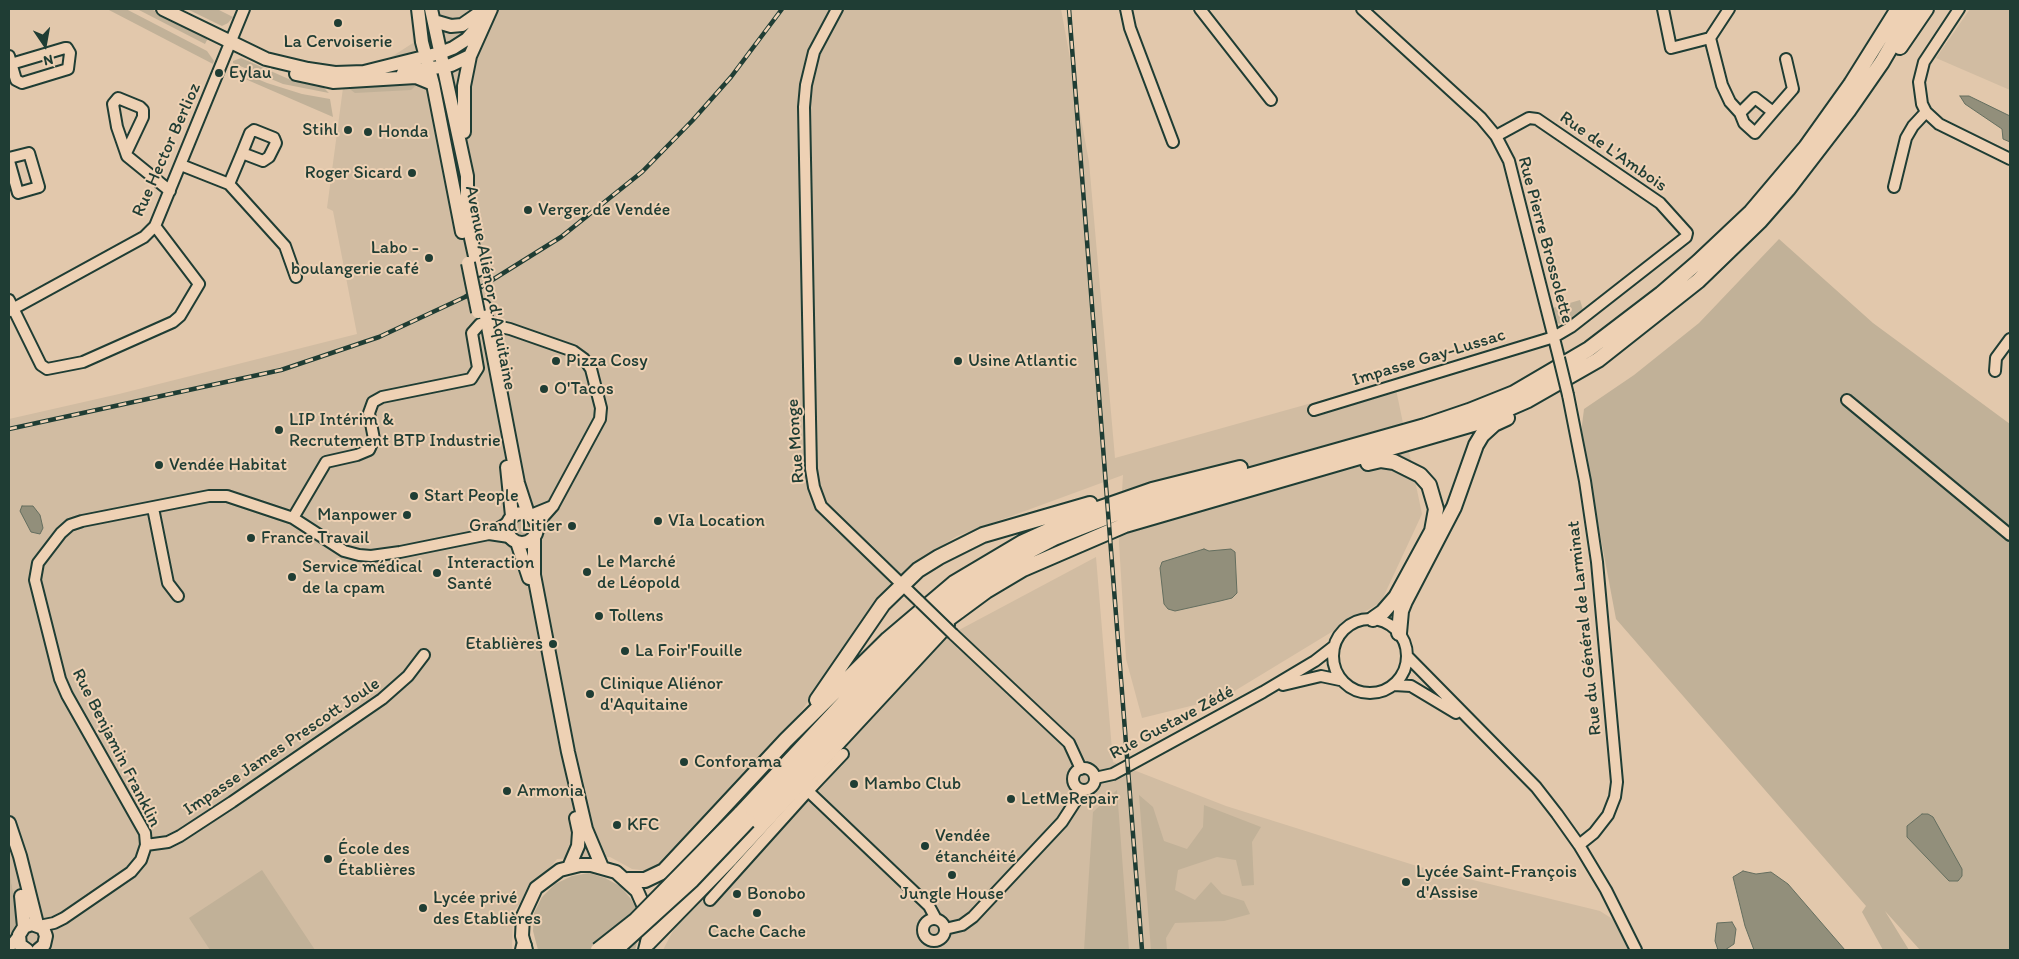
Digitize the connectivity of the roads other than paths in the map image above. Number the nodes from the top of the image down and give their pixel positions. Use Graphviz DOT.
graph roads {
  1 [pos="163,9"];
  2 [pos="244,9"];
  3 [pos="419,9"];
  4 [pos="431,9"];
  5 [pos="837,9"];
  6 [pos="1126,9"];
  7 [pos="1200,9"];
  8 [pos="1362,9"];
  9 [pos="1663,9"];
  10 [pos="1729,9"];
  11 [pos="1891,9"];
  12 [pos="1898,9"];
  13 [pos="1913,9"];
  14 [pos="1926,9"];
  15 [pos="1959,9"];
  16 [pos="488,11"];
  17 [pos="434,22"];
  18 [pos="1710,38"];
  19 [pos="230,42"];
  20 [pos="470,56"];
  21 [pos="266,59"];
  22 [pos="1786,59"];
  23 [pos="10,60"];
  24 [pos="435,61"];
  25 [pos="384,78"];
  26 [pos="434,84"];
  27 [pos="1271,100"];
  28 [pos="1773,112"];
  29 [pos="1926,112"];
  30 [pos="1740,113"];
  31 [pos="1496,136"];
  32 [pos="1174,142"];
  33 [pos="1810,151"];
  34 [pos="126,153"];
  35 [pos="242,153"];
  36 [pos="2010,159"];
  37 [pos="181,165"];
  38 [pos="467,176"];
  39 [pos="229,184"];
  40 [pos="1894,187"];
  41 [pos="170,191"];
  42 [pos="467,202"];
  43 [pos="155,226"];
  44 [pos="473,267"];
  45 [pos="296,276"];
  46 [pos="10,307"];
  47 [pos="482,317"];
  48 [pos="1554,336"];
  49 [pos="2010,339"];
  50 [pos="1995,372"];
  51 [pos="1568,395"];
  52 [pos="1528,400"];
  53 [pos="1847,400"];
  54 [pos="1314,410"];
  55 [pos="1344,449"];
  56 [pos="1340,464"];
  57 [pos="1152,490"];
  58 [pos="153,508"];
  59 [pos="293,518"];
  60 [pos="532,518"];
  61 [pos="510,520"];
  62 [pos="489,534"];
  63 [pos="2010,535"];
  64 [pos="534,537"];
  65 [pos="513,539"];
  66 [pos="901,585"];
  67 [pos="178,596"];
  68 [pos="958,610"];
  69 [pos="1372,619"];
  70 [pos="1399,633"];
  71 [pos="1333,647"];
  72 [pos="424,656"];
  73 [pos="1407,656"];
  74 [pos="1340,680"];
  75 [pos="1394,685"];
  76 [pos="1263,692"];
  77 [pos="1482,734"];
  78 [pos="786,740"];
  79 [pos="843,754"];
  80 [pos="1080,769"];
  81 [pos="1096,778"];
  82 [pos="1082,790"];
  83 [pos="808,791"];
  84 [pos="744,817"];
  85 [pos="9,823"];
  86 [pos="9,832"];
  87 [pos="146,845"];
  88 [pos="1579,845"];
  89 [pos="569,867"];
  90 [pos="602,867"];
  91 [pos="628,880"];
  92 [pos="710,900"];
  93 [pos="922,900"];
  94 [pos="64,918"];
  95 [pos="936,919"];
  96 [pos="926,923"];
  97 [pos="30,928"];
  98 [pos="945,929"];
  99 [pos="932,945"];
  100 [pos="44,946"];
  101 [pos="647,947"];
  102 [pos="9,948"];
  103 [pos="524,949"];
  104 [pos="24,950"];
  105 [pos="598,950"];
  106 [pos="615,950"];
  107 [pos="1636,950"];
  1 -- 19 [label="main road"];
  2 -- 19 [label="street, Rue Hector Berlioz"];
  3 -- 24 [label="main road"];
  4 -- 17 [label="main road"];
  5 -- 66 [label="street, Rue Monge"];
  6 -- 32 [label="street"];
  7 -- 27 [label="street"];
  8 -- 31 [label="street, Rue Pierre Brossolette"];
  9 -- 18 [label="street"];
  10 -- 18 [label="street"];
  11 -- 33 [label="highway"];
  12 -- 33 [label="highway"];
  13 -- 33 [label="highway"];
  14 -- 33 [label="highway"];
  15 -- 29 [label="street"];
  16 -- 17 [label="main road"];
  16 -- 20 [label="main road, Avenue Aliénor d'Aquitaine"];
  16 -- 24 [label="main road"];
  17 -- 24 [label="main road"];
  18 -- 30 [label="street"];
  19 -- 21 [label="main road"];
  19 -- 37 [label="street, Rue Hector Berlioz"];
  20 -- 24 [label="main road"];
  20 -- 38 [label="main road, Avenue Aliénor d'Aquitaine"];
  21 -- 24 [label="main road"];
  21 -- 25 [label="main road"];
  22 -- 28 [label="street"];
  23 -- 23 [label="street"];
  24 -- 25 [label="main road"];
  24 -- 26 [label="main road, Avenue Aliénor d'Aquitaine"];
  24 -- 38 [label="main road, Avenue Aliénor d'Aquitaine"];
  24 -- 42 [label="main road, Avenue Aliénor d'Aquitaine"];
  25 -- 26 [label="main road"];
  26 -- 44 [label="main road, Avenue Aliénor d'Aquitaine"];
  28 -- 30 [label="street"];
  28 -- 30 [label="street"];
  29 -- 36 [label="street"];
  29 -- 40 [label="street"];
  31 -- 48 [label="street, Rue Pierre Brossolette"];
  31 -- 48 [label="street, Rue de L'Ambois"];
  33 -- 52 [label="highway"];
  33 -- 55 [label="highway"];
  34 -- 34 [label="street"];
  34 -- 41 [label="street"];
  35 -- 39 [label="street"];
  37 -- 39 [label="street"];
  37 -- 41 [label="street, Rue Hector Berlioz"];
  38 -- 42 [label="main road, Avenue Aliénor d'Aquitaine"];
  39 -- 45 [label="street"];
  41 -- 43 [label="street, Rue Hector Berlioz"];
  42 -- 44 [label="main road, Avenue Aliénor d'Aquitaine"];
  43 -- 46 [label="street, Rue Hector Berlioz"];
  43 -- 46 [label="street"];
  44 -- 47 [label="main road, Avenue Aliénor d'Aquitaine"];
  47 -- 59 [label="street"];
  47 -- 60 [label="main road, Avenue Aliénor d'Aquitaine"];
  47 -- 60 [label="street"];
  47 -- 61 [label="main road, Avenue Aliénor d'Aquitaine"];
  48 -- 51 [label="street, Rue Pierre Brossolette, bridge"];
  48 -- 54 [label="street, Impasse Gay-Lussac"];
  49 -- 50 [label="street"];
  51 -- 88 [label="street, Rue du Général de Larminat"];
  52 -- 56 [label="highway"];
  52 -- 70 [label="highway"];
  53 -- 63 [label="street"];
  55 -- 57 [label="highway"];
  55 -- 84 [label="highway"];
  56 -- 68 [label="highway"];
  56 -- 69 [label="highway"];
  57 -- 66 [label="highway"];
  57 -- 78 [label="highway"];
  58 -- 59 [label="street, Rue Benjamin Franklin"];
  58 -- 67 [label="street"];
  58 -- 87 [label="street, Rue Benjamin Franklin"];
  59 -- 62 [label="street, Rue Benjamin Franklin"];
  60 -- 61 [label="main road"];
  60 -- 64 [label="main road"];
  61 -- 62 [label="street, Rue Benjamin Franklin"];
  61 -- 65 [label="main road"];
  62 -- 65 [label="street, Rue Benjamin Franklin"];
  64 -- 65 [label="main road"];
  64 -- 90 [label="main road"];
  65 -- 89 [label="main road"];
  66 -- 78 [label="highway"];
  66 -- 80 [label="street, Rue Monge, bridge"];
  68 -- 84 [label="highway"];
  68 -- 101 [label="highway"];
  69 -- 70 [label="street"];
  69 -- 71 [label="street"];
  70 -- 73 [label="street"];
  71 -- 74 [label="street"];
  71 -- 76 [label="street, Rue Gustave Zédé"];
  72 -- 87 [label="street, Impasse James Prescott Joule"];
  73 -- 75 [label="street"];
  73 -- 77 [label="street"];
  74 -- 75 [label="street"];
  74 -- 76 [label="street, Rue Gustave Zédé"];
  75 -- 77 [label="street"];
  76 -- 81 [label="street, Rue Gustave Zédé"];
  77 -- 88 [label="street"];
  78 -- 91 [label="highway"];
  79 -- 83 [label="street"];
  80 -- 81 [label="street"];
  80 -- 82 [label="street"];
  81 -- 82 [label="street"];
  82 -- 98 [label="street"];
  83 -- 92 [label="street"];
  83 -- 93 [label="street"];
  84 -- 105 [label="highway, bridge"];
  84 -- 106 [label="highway, bridge"];
  85 -- 97 [label="main road"];
  86 -- 97 [label="main road"];
  87 -- 94 [label="street, Rue Benjamin Franklin"];
  88 -- 107 [label="street"];
  89 -- 90 [label="main road"];
  89 -- 103 [label="main road"];
  90 -- 91 [label="main road"];
  91 -- 101 [label="main road"];
  93 -- 95 [label="street"];
  93 -- 96 [label="street"];
  94 -- 97 [label="street"];
  94 -- 100 [label="street"];
  95 -- 96 [label="street"];
  95 -- 98 [label="street"];
  96 -- 99 [label="street"];
  97 -- 100 [label="main road"];
  97 -- 102 [label="street"];
  97 -- 104 [label="main road"];
  98 -- 99 [label="street"];
}
